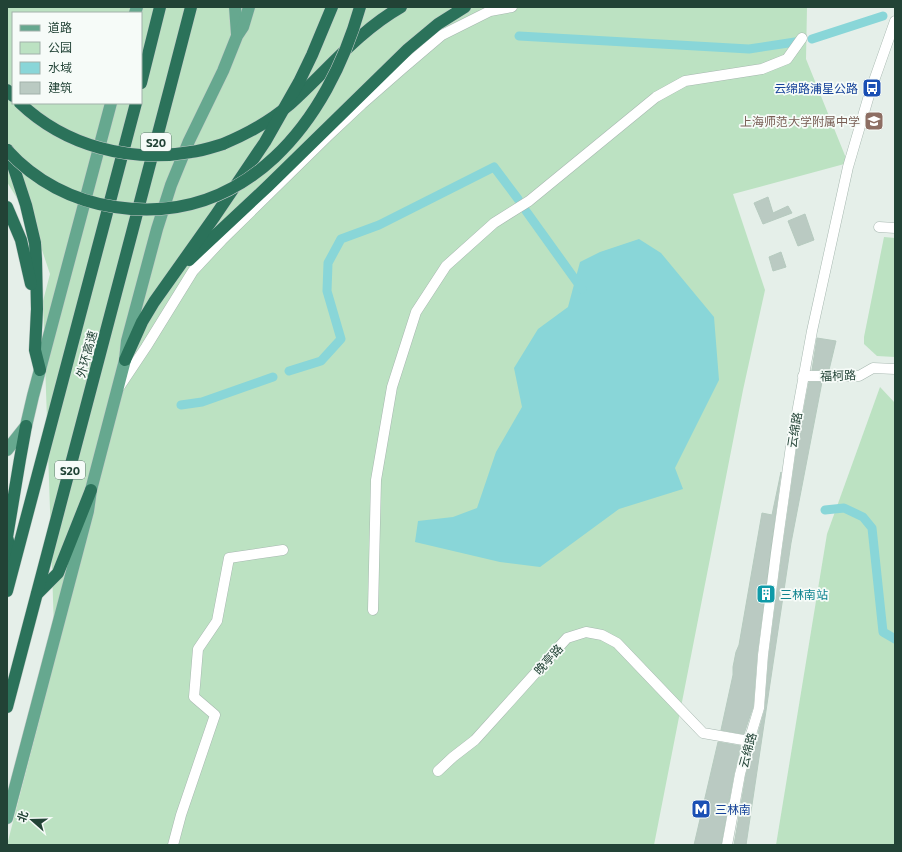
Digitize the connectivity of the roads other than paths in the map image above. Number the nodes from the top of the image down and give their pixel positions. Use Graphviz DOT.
graph roads {
  1 [pos="160,7"];
  2 [pos="191,7"];
  3 [pos="235,7"];
  4 [pos="249,7"];
  5 [pos="332,7"];
  6 [pos="360,7"];
  7 [pos="401,7"];
  8 [pos="465,7"];
  9 [pos="512,7"];
  10 [pos="895,21"];
  11 [pos="237,36"];
  12 [pos="802,38"];
  13 [pos="142,79"];
  14 [pos="21,104"];
  15 [pos="111,104"];
  16 [pos="136,104"];
  17 [pos="7,149"];
  18 [pos="7,207"];
  19 [pos="879,227"];
  20 [pos="895,228"];
  21 [pos="179,266"];
  22 [pos="37,309"];
  23 [pos="125,360"];
  24 [pos="40,370"];
  25 [pos="895,370"];
  26 [pos="803,376"];
  27 [pos="118,388"];
  28 [pos="26,426"];
  29 [pos="7,450"];
  30 [pos="91,490"];
  31 [pos="11,495"];
  32 [pos="283,550"];
  33 [pos="14,563"];
  34 [pos="7,591"];
  35 [pos="37,595"];
  36 [pos="373,610"];
  37 [pos="7,707"];
  38 [pos="749,741"];
  39 [pos="438,771"];
  40 [pos="7,818"];
  41 [pos="172,845"];
  42 [pos="727,845"];
  1 -- 13 [label="highway"];
  2 -- 35 [label="highway, 外环高速 / S20, bridge"];
  3 -- 11 [label="main road"];
  4 -- 11 [label="main road"];
  5 -- 21 [label="highway"];
  6 -- 17 [label="highway, bridge"];
  7 -- 14 [label="highway, bridge"];
  8 -- 21 [label="highway"];
  9 -- 27 [label="street"];
  10 -- 26 [label="street, 云绵路"];
  11 -- 23 [label="main road"];
  12 -- 36 [label="street"];
  15 -- 24 [label="main road"];
  16 -- 33 [label="highway, 外环高速 / S20, bridge"];
  17 -- 22 [label="highway"];
  18 -- 22 [label="highway"];
  19 -- 20 [label="street"];
  21 -- 23 [label="highway"];
  22 -- 24 [label="highway"];
  23 -- 27 [label="main road"];
  24 -- 28 [label="main road"];
  25 -- 26 [label="street, 福柯路"];
  26 -- 38 [label="street, 云绵路"];
  27 -- 30 [label="main road"];
  28 -- 29 [label="main road"];
  28 -- 31 [label="highway"];
  30 -- 35 [label="highway"];
  30 -- 40 [label="main road"];
  31 -- 33 [label="highway"];
  32 -- 41 [label="street"];
  33 -- 34 [label="highway, 外环高速 / S20"];
  35 -- 37 [label="highway, 外环高速 / S20"];
  38 -- 39 [label="street, 晚亭路"];
  38 -- 42 [label="street, 云绵路"];
}
